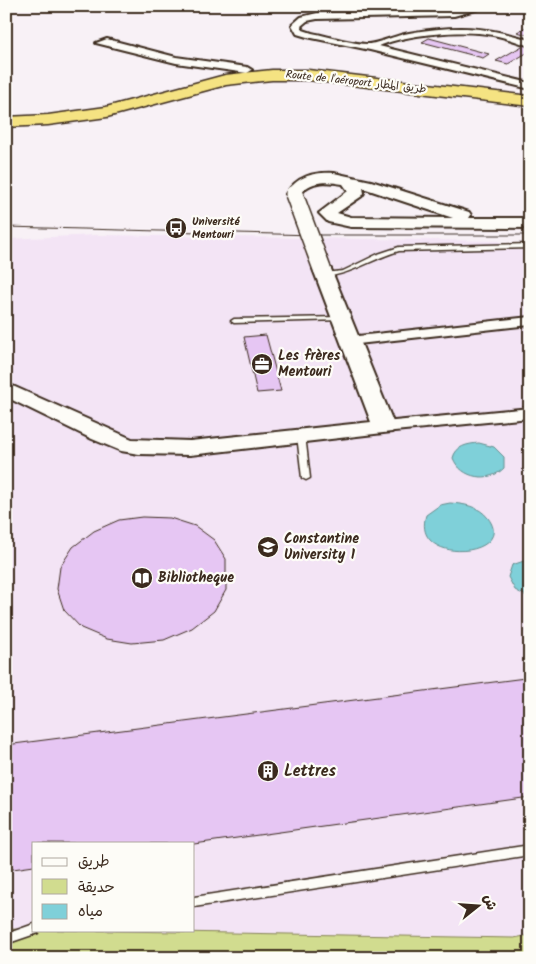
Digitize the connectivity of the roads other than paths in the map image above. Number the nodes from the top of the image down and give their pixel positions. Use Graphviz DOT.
graph roads {
  1 [pos="486,6"];
  2 [pos="100,43"];
  3 [pos="530,43"];
  4 [pos="370,47"];
  5 [pos="247,70"];
  6 [pos="308,75"];
  7 [pos="530,86"];
  8 [pos="530,95"];
  9 [pos="530,101"];
  10 [pos="530,107"];
  11 [pos="6,114"];
  12 [pos="6,122"];
  13 [pos="348,180"];
  14 [pos="529,223"];
  15 [pos="530,246"];
  16 [pos="324,272"];
  17 [pos="341,319"];
  18 [pos="234,321"];
  19 [pos="530,321"];
  20 [pos="349,341"];
  21 [pos="6,389"];
  22 [pos="530,414"];
  23 [pos="384,427"];
  24 [pos="300,435"];
  25 [pos="306,478"];
  26 [pos="530,850"];
  27 [pos="195,902"];
  28 [pos="32,930"];
  29 [pos="6,939"];
  1 -- 4 [label="street"];
  2 -- 5 [label="street"];
  3 -- 4 [label="street"];
  4 -- 7 [label="street"];
  5 -- 8 [label="highway, Route de l'aéroport طريق المطار"];
  5 -- 11 [label="highway, Route de l'aéroport طريق المطار"];
  6 -- 9 [label="highway, Route de l'aéroport طريق المطار"];
  6 -- 10 [label="highway"];
  6 -- 12 [label="highway, Route de l'aéroport طريق المطار"];
  13 -- 14 [label="street"];
  13 -- 14 [label="street"];
  13 -- 16 [label="street, bridge"];
  15 -- 16 [label="lane"];
  16 -- 17 [label="street"];
  17 -- 18 [label="lane"];
  17 -- 20 [label="street"];
  19 -- 20 [label="street"];
  20 -- 23 [label="street"];
  21 -- 24 [label="street"];
  22 -- 23 [label="street"];
  23 -- 24 [label="street"];
  24 -- 25 [label="lane"];
  26 -- 27 [label="lane"];
  28 -- 29 [label="lane"];
}
